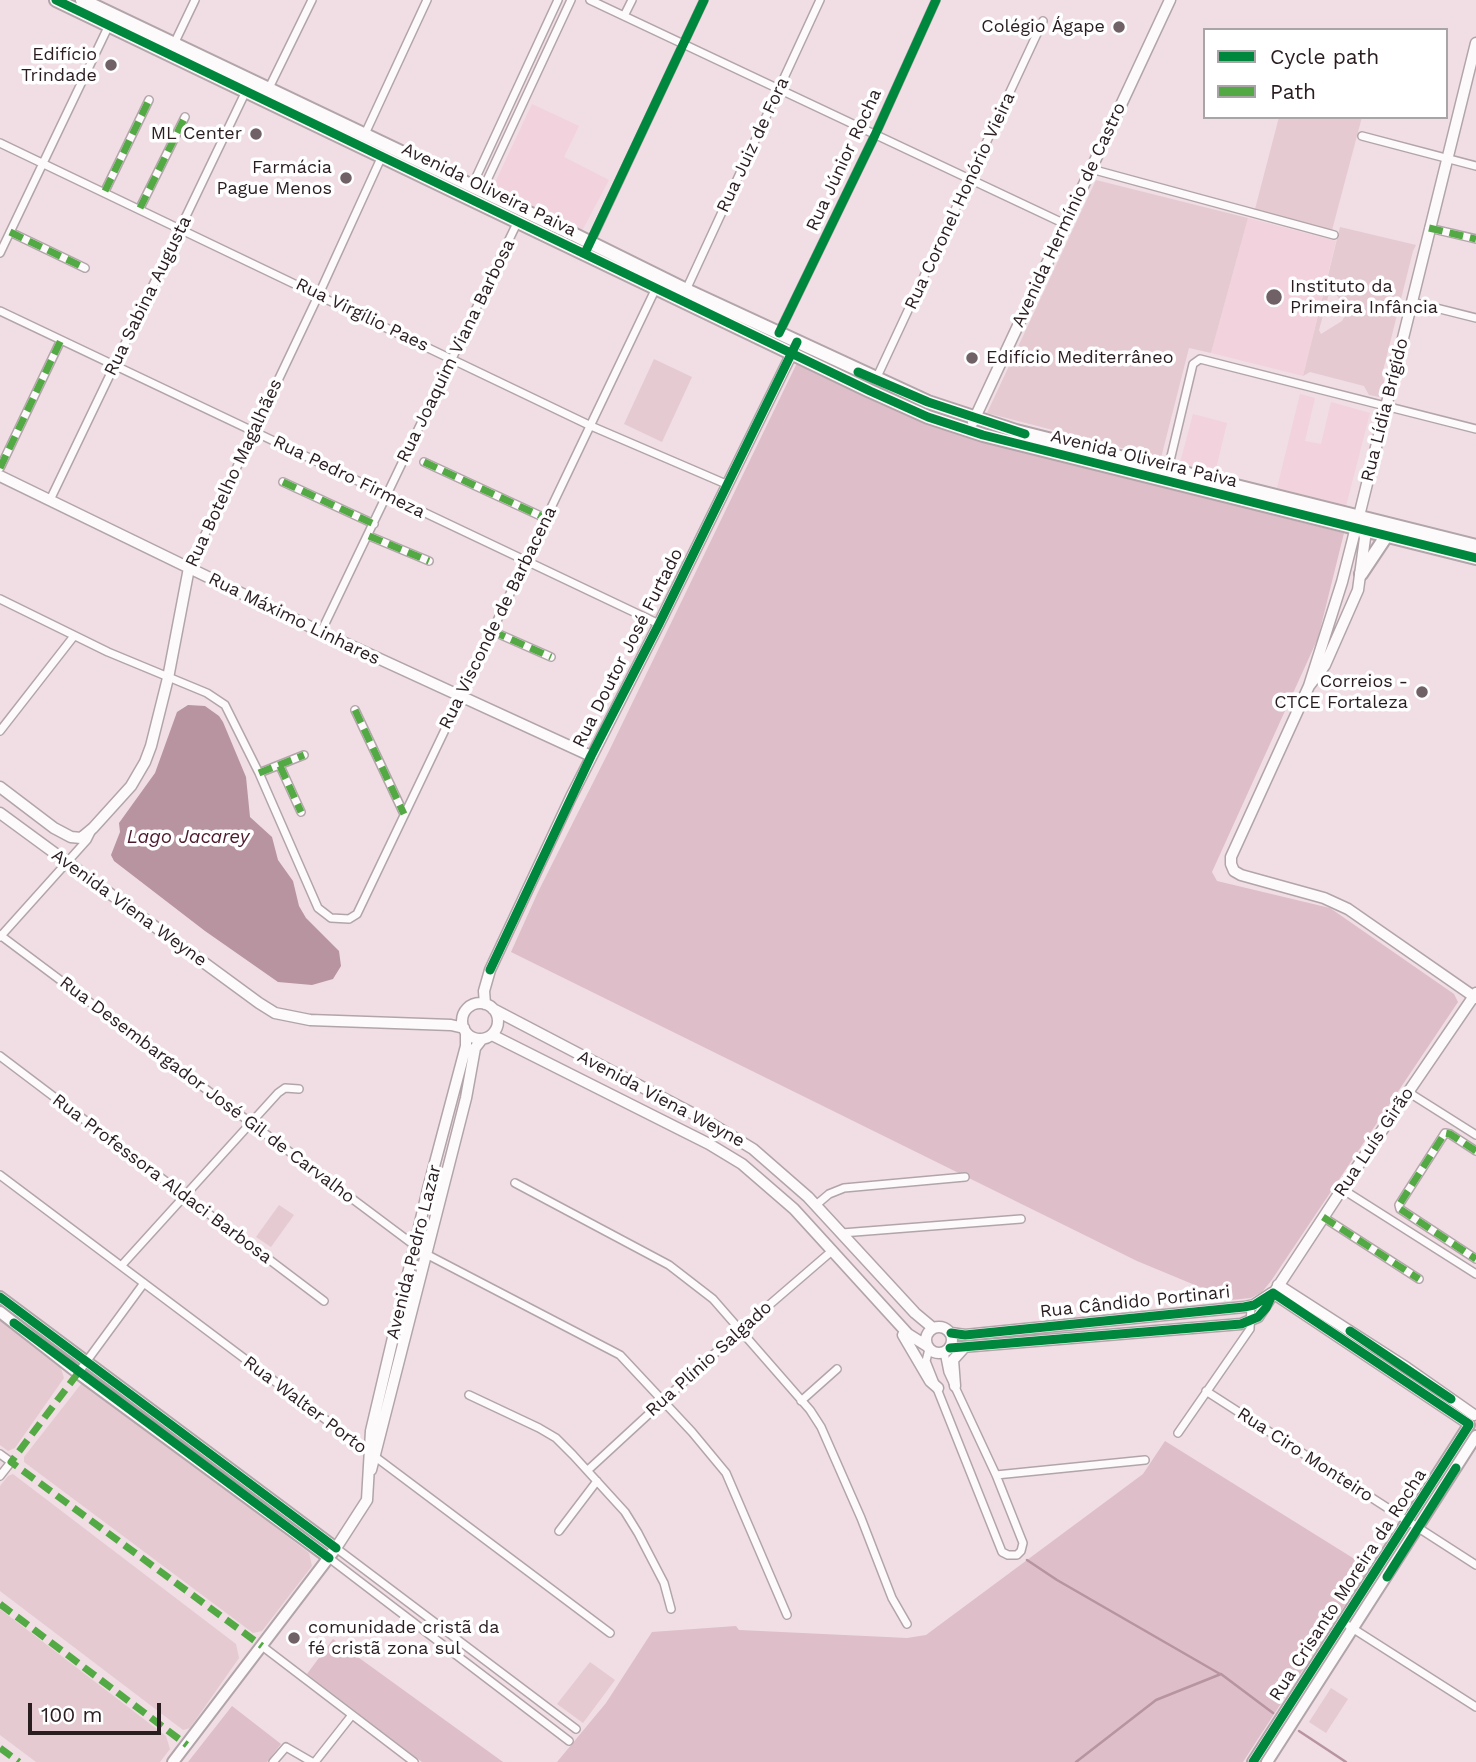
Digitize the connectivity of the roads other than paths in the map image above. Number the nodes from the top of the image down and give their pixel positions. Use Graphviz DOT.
graph roads {
  1 [pos="56,0"];
  2 [pos="82,0"];
  3 [pos="195,0"];
  4 [pos="312,0"];
  5 [pos="427,0"];
  6 [pos="558,0"];
  7 [pos="571,0"];
  8 [pos="590,0"];
  9 [pos="632,0"];
  10 [pos="704,0"];
  11 [pos="820,0"];
  12 [pos="936,0"];
  13 [pos="1170,0"];
  14 [pos="624,16"];
  15 [pos="111,21"];
  16 [pos="1043,21"];
  17 [pos="1476,43"];
  18 [pos="174,44"];
  19 [pos="684,44"];
  20 [pos="268,90"];
  21 [pos="778,90"];
  22 [pos="246,91"];
  23 [pos="149,100"];
  24 [pos="185,117"];
  25 [pos="875,135"];
  26 [pos="364,136"];
  27 [pos="1362,136"];
  28 [pos="0,143"];
  29 [pos="382,156"];
  30 [pos="1446,158"];
  31 [pos="44,163"];
  32 [pos="1476,166"];
  33 [pos="1091,169"];
  34 [pos="970,179"];
  35 [pos="477,188"];
  36 [pos="105,191"];
  37 [pos="140,208"];
  38 [pos="518,221"];
  39 [pos="1065,224"];
  40 [pos="181,228"];
  41 [pos="1429,228"];
  42 [pos="10,232"];
  43 [pos="1335,235"];
  44 [pos="1476,239"];
  45 [pos="588,248"];
  46 [pos="0,253"];
  47 [pos="85,268"];
  48 [pos="656,288"];
  49 [pos="686,290"];
  50 [pos="320,294"];
  51 [pos="1412,302"];
  52 [pos="0,310"];
  53 [pos="1476,318"];
  54 [pos="779,333"];
  55 [pos="61,340"];
  56 [pos="795,347"];
  57 [pos="452,359"];
  58 [pos="114,366"];
  59 [pos="876,380"];
  60 [pos="1387,406"];
  61 [pos="972,424"];
  62 [pos="591,426"];
  63 [pos="1476,429"];
  64 [pos="253,430"];
  65 [pos="424,462"];
  66 [pos="0,468"];
  67 [pos="1168,469"];
  68 [pos="0,476"];
  69 [pos="283,482"];
  70 [pos="726,484"];
  71 [pos="387,496"];
  72 [pos="50,500"];
  73 [pos="545,517"];
  74 [pos="374,524"];
  75 [pos="1359,524"];
  76 [pos="1387,535"];
  77 [pos="369,536"];
  78 [pos="1476,546"];
  79 [pos="1476,558"];
  80 [pos="429,561"];
  81 [pos="525,561"];
  82 [pos="188,568"];
  83 [pos="1360,573"];
  84 [pos="1342,582"];
  85 [pos="1357,590"];
  86 [pos="0,599"];
  87 [pos="659,624"];
  88 [pos="492,631"];
  89 [pos="321,632"];
  90 [pos="74,636"];
  91 [pos="551,657"];
  92 [pos="169,678"];
  93 [pos="1309,686"];
  94 [pos="460,697"];
  95 [pos="355,710"];
  96 [pos="0,731"];
  97 [pos="303,755"];
  98 [pos="591,756"];
  99 [pos="280,766"];
  100 [pos="259,773"];
  101 [pos="0,787"];
  102 [pos="301,812"];
  103 [pos="0,813"];
  104 [pos="404,814"];
  105 [pos="93,828"];
  106 [pos="66,863"];
  107 [pos="0,936"];
  108 [pos="1475,996"];
  109 [pos="489,1006"];
  110 [pos="465,1030"];
  111 [pos="487,1037"];
  112 [pos="0,1056"];
  113 [pos="299,1089"];
  114 [pos="1408,1092"];
  115 [pos="251,1123"];
  116 [pos="1476,1135"];
  117 [pos="1476,1152"];
  118 [pos="437,1155"];
  119 [pos="450,1158"];
  120 [pos="0,1175"];
  121 [pos="785,1175"];
  122 [pos="965,1177"];
  123 [pos="515,1183"];
  124 [pos="1342,1189"];
  125 [pos="774,1191"];
  126 [pos="183,1195"];
  127 [pos="808,1197"];
  128 [pos="816,1205"];
  129 [pos="794,1209"];
  130 [pos="1323,1217"];
  131 [pos="1021,1219"];
  132 [pos="842,1233"];
  133 [pos="414,1246"];
  134 [pos="833,1250"];
  135 [pos="426,1254"];
  136 [pos="1476,1259"];
  137 [pos="122,1265"];
  138 [pos="1476,1273"];
  139 [pos="1419,1279"];
  140 [pos="144,1283"];
  141 [pos="1276,1289"];
  142 [pos="0,1297"];
  143 [pos="324,1301"];
  144 [pos="1251,1306"];
  145 [pos="0,1312"];
  146 [pos="1252,1321"];
  147 [pos="900,1324"];
  148 [pos="1073,1324"];
  149 [pos="396,1326"];
  150 [pos="933,1328"];
  151 [pos="407,1329"];
  152 [pos="739,1331"];
  153 [pos="951,1334"];
  154 [pos="1074,1337"];
  155 [pos="928,1348"];
  156 [pos="963,1349"];
  157 [pos="947,1350"];
  158 [pos="86,1362"];
  159 [pos="837,1369"];
  160 [pos="79,1373"];
  161 [pos="954,1386"];
  162 [pos="938,1388"];
  163 [pos="1206,1391"];
  164 [pos="469,1395"];
  165 [pos="663,1401"];
  166 [pos="802,1401"];
  167 [pos="153,1412"];
  168 [pos="145,1422"];
  169 [pos="1473,1424"];
  170 [pos="1178,1433"];
  171 [pos="0,1454"];
  172 [pos="372,1456"];
  173 [pos="1145,1460"];
  174 [pos="588,1470"];
  175 [pos="996,1475"];
  176 [pos="0,1476"];
  177 [pos="597,1480"];
  178 [pos="255,1488"];
  179 [pos="246,1497"];
  180 [pos="1407,1521"];
  181 [pos="1418,1528"];
  182 [pos="559,1531"];
  183 [pos="336,1548"];
  184 [pos="329,1558"];
  185 [pos="1476,1565"];
  186 [pos="671,1609"];
  187 [pos="787,1615"];
  188 [pos="430,1618"];
  189 [pos="907,1624"];
  190 [pos="1349,1626"];
  191 [pos="422,1629"];
  192 [pos="610,1633"];
  193 [pos="262,1646"];
  194 [pos="516,1684"];
  195 [pos="508,1695"];
  196 [pos="540,1702"];
  197 [pos="1476,1707"];
  198 [pos="532,1713"];
  199 [pos="352,1715"];
  200 [pos="576,1729"];
  201 [pos="569,1741"];
  202 [pos="173,1762"];
  203 [pos="273,1762"];
  204 [pos="314,1762"];
  205 [pos="414,1762"];
  206 [pos="1253,1762"];
  207 [pos="1267,1762"];
  1 -- 15 [label="main road, Avenida Oliveira Paiva"];
  2 -- 15 [label="main road, Avenida Oliveira Paiva"];
  3 -- 18 [label="street"];
  4 -- 20 [label="street"];
  5 -- 26 [label="street"];
  6 -- 35 [label="street"];
  7 -- 35 [label="street"];
  8 -- 14 [label="street"];
  9 -- 14 [label="street"];
  10 -- 19 [label="street"];
  11 -- 21 [label="street, Rua Juiz de Fora"];
  12 -- 25 [label="street, Rua Júnior Rocha"];
  13 -- 33 [label="street, Avenida Hermínio de Castro"];
  14 -- 19 [label="street"];
  15 -- 18 [label="main road, Avenida Oliveira Paiva"];
  15 -- 22 [label="main road, Avenida Oliveira Paiva"];
  15 -- 31 [label="street"];
  16 -- 34 [label="street, Rua Coronel Honório Vieira"];
  17 -- 30 [label="street, Rua Lídia Brígido"];
  18 -- 20 [label="main road, Avenida Oliveira Paiva"];
  19 -- 21 [label="street"];
  19 -- 45 [label="street"];
  20 -- 26 [label="main road, Avenida Oliveira Paiva"];
  21 -- 25 [label="street"];
  21 -- 49 [label="street, Rua Juiz de Fora"];
  22 -- 29 [label="main road, Avenida Oliveira Paiva"];
  22 -- 40 [label="street, Rua Sabina Augusta"];
  23 -- 36 [label="street"];
  24 -- 37 [label="street"];
  25 -- 34 [label="street"];
  25 -- 54 [label="street, Rua Júnior Rocha"];
  26 -- 35 [label="main road, Avenida Oliveira Paiva"];
  27 -- 30 [label="street"];
  28 -- 31 [label="street, Rua Virgílio Paes"];
  29 -- 38 [label="main road, Avenida Oliveira Paiva"];
  29 -- 50 [label="street, Rua Botelho Magalhães"];
  30 -- 32 [label="street"];
  30 -- 41 [label="street, Rua Lídia Brígido"];
  31 -- 36 [label="street, Rua Virgílio Paes"];
  31 -- 42 [label="street"];
  33 -- 39 [label="street, Avenida Hermínio de Castro"];
  33 -- 43 [label="street"];
  34 -- 39 [label="street"];
  34 -- 59 [label="street, Rua Coronel Honório Vieira"];
  35 -- 45 [label="main road, Avenida Oliveira Paiva"];
  36 -- 37 [label="street, Rua Virgílio Paes"];
  37 -- 40 [label="street, Rua Virgílio Paes"];
  38 -- 45 [label="main road, Avenida Oliveira Paiva"];
  38 -- 57 [label="street, Rua Joaquim Viana Barbosa"];
  39 -- 61 [label="street, Avenida Hermínio de Castro"];
  40 -- 50 [label="street, Rua Virgílio Paes"];
  40 -- 58 [label="street, Rua Sabina Augusta"];
  41 -- 44 [label="street"];
  41 -- 51 [label="street, Rua Lídia Brígido"];
  42 -- 46 [label="street"];
  42 -- 47 [label="street"];
  45 -- 48 [label="main road, Avenida Oliveira Paiva"];
  45 -- 49 [label="main road, Avenida Oliveira Paiva"];
  48 -- 56 [label="main road, Avenida Oliveira Paiva"];
  48 -- 62 [label="street, Rua Visconde de Barbacena"];
  49 -- 54 [label="main road, Avenida Oliveira Paiva"];
  50 -- 57 [label="street, Rua Virgílio Paes"];
  50 -- 64 [label="street, Rua Botelho Magalhães"];
  51 -- 53 [label="street"];
  51 -- 60 [label="street, Rua Lídia Brígido"];
  52 -- 55 [label="street, Rua Pedro Firmeza"];
  54 -- 56 [label="main road, Avenida Oliveira Paiva"];
  55 -- 58 [label="street, Rua Pedro Firmeza"];
  55 -- 66 [label="street"];
  56 -- 59 [label="main road, Avenida Oliveira Paiva"];
  56 -- 61 [label="main road, Avenida Oliveira Paiva"];
  56 -- 70 [label="street, Rua Doutor José Furtado"];
  57 -- 62 [label="street, Rua Virgílio Paes"];
  57 -- 71 [label="street, Rua Joaquim Viana Barbosa"];
  58 -- 64 [label="street, Rua Pedro Firmeza"];
  58 -- 72 [label="street, Rua Sabina Augusta"];
  59 -- 61 [label="main road, Avenida Oliveira Paiva"];
  60 -- 63 [label="street"];
  60 -- 67 [label="street"];
  60 -- 75 [label="street, Rua Lídia Brígido"];
  61 -- 67 [label="main road, Avenida Oliveira Paiva"];
  61 -- 75 [label="main road, Avenida Oliveira Paiva"];
  62 -- 70 [label="street, Rua Virgílio Paes"];
  62 -- 73 [label="street, Rua Visconde de Barbacena"];
  64 -- 71 [label="street, Rua Pedro Firmeza"];
  64 -- 82 [label="street, Rua Botelho Magalhães"];
  65 -- 73 [label="street"];
  67 -- 75 [label="main road, Avenida Oliveira Paiva"];
  68 -- 72 [label="street, Rua Máximo Linhares"];
  69 -- 74 [label="street"];
  70 -- 87 [label="street, Rua Doutor José Furtado"];
  71 -- 74 [label="street, Rua Joaquim Viana Barbosa"];
  71 -- 81 [label="street, Rua Pedro Firmeza"];
  72 -- 82 [label="street, Rua Máximo Linhares"];
  73 -- 81 [label="street, Rua Visconde de Barbacena"];
  74 -- 77 [label="street, Rua Joaquim Viana Barbosa"];
  75 -- 76 [label="main road, Avenida Oliveira Paiva"];
  75 -- 78 [label="main road, Avenida Oliveira Paiva"];
  75 -- 83 [label="street, Rua Lídia Brígido"];
  75 -- 84 [label="street, Rua Lídia Brígido"];
  76 -- 79 [label="main road, Avenida Oliveira Paiva"];
  76 -- 83 [label="main road"];
  77 -- 80 [label="street"];
  77 -- 89 [label="street, Rua Joaquim Viana Barbosa"];
  81 -- 87 [label="street, Rua Pedro Firmeza"];
  81 -- 88 [label="street, Rua Visconde de Barbacena"];
  82 -- 89 [label="street, Rua Máximo Linhares"];
  82 -- 92 [label="street, Rua Botelho Magalhães"];
  83 -- 85 [label="street, Rua Lídia Brígido"];
  84 -- 85 [label="street"];
  84 -- 93 [label="street, Rua Lídia Brígido"];
  85 -- 93 [label="street, Rua Lídia Brígido"];
  86 -- 90 [label="street"];
  87 -- 98 [label="street, Rua Doutor José Furtado"];
  88 -- 91 [label="street"];
  88 -- 94 [label="street, Rua Visconde de Barbacena"];
  89 -- 94 [label="street, Rua Máximo Linhares"];
  90 -- 92 [label="street"];
  90 -- 96 [label="street"];
  92 -- 100 [label="street"];
  92 -- 105 [label="street, Rua Botelho Magalhães"];
  93 -- 108 [label="street, Rua Lídia Brígido"];
  94 -- 98 [label="street, Rua Máximo Linhares"];
  94 -- 104 [label="street, Rua Visconde de Barbacena"];
  95 -- 104 [label="street"];
  97 -- 99 [label="street"];
  98 -- 109 [label="street, Rua Doutor José Furtado"];
  99 -- 100 [label="street"];
  99 -- 102 [label="street"];
  100 -- 104 [label="street, Rua Visconde de Barbacena"];
  101 -- 105 [label="street, Avenida Viena Weyne"];
  103 -- 106 [label="street, Avenida Viena Weyne"];
  105 -- 106 [label="street, Rua Botelho Magalhães"];
  106 -- 107 [label="street, Rua Botelho Magalhães"];
  106 -- 110 [label="street, Avenida Viena Weyne"];
  107 -- 115 [label="street, Rua Desembargador José Gil de Carvalho"];
  108 -- 114 [label="street, Rua Luís Girão"];
  109 -- 110 [label="street"];
  109 -- 111 [label="street"];
  109 -- 121 [label="street, Avenida Viena Weyne"];
  110 -- 111 [label="street"];
  110 -- 118 [label="street, Avenida Pedro Lazar"];
  111 -- 119 [label="street, Avenida Pedro Lazar"];
  111 -- 125 [label="street, Avenida Viena Weyne"];
  112 -- 126 [label="street, Rua Professora Aldaci Barbosa"];
  113 -- 115 [label="street"];
  114 -- 116 [label="street"];
  114 -- 124 [label="street, Rua Luís Girão"];
  115 -- 126 [label="street"];
  115 -- 133 [label="street, Rua Desembargador José Gil de Carvalho"];
  117 -- 136 [label="street"];
  118 -- 119 [label="street"];
  118 -- 133 [label="street, Avenida Pedro Lazar"];
  119 -- 135 [label="street, Avenida Pedro Lazar"];
  120 -- 137 [label="street, Rua Walter Porto"];
  121 -- 125 [label="street"];
  121 -- 127 [label="street, Avenida Viena Weyne"];
  122 -- 128 [label="street"];
  123 -- 152 [label="street"];
  124 -- 130 [label="street, Rua Luís Girão"];
  124 -- 138 [label="street"];
  125 -- 129 [label="street, Avenida Viena Weyne"];
  126 -- 137 [label="street"];
  126 -- 143 [label="street, Rua Professora Aldaci Barbosa"];
  127 -- 128 [label="street, Avenida Viena Weyne"];
  127 -- 129 [label="street"];
  128 -- 132 [label="street, Avenida Viena Weyne"];
  129 -- 134 [label="street, Avenida Viena Weyne"];
  130 -- 139 [label="street"];
  130 -- 141 [label="street, Rua Luís Girão"];
  131 -- 132 [label="street"];
  132 -- 150 [label="street, Avenida Viena Weyne"];
  133 -- 135 [label="street, Rua Desembargador José Gil de Carvalho"];
  133 -- 149 [label="street, Avenida Pedro Lazar"];
  134 -- 147 [label="street, Avenida Viena Weyne"];
  134 -- 152 [label="street, Rua Plínio Salgado"];
  135 -- 151 [label="street, Avenida Pedro Lazar"];
  135 -- 165 [label="street, Rua Desembargador José Gil de Carvalho"];
  137 -- 140 [label="street, Rua Walter Porto"];
  140 -- 158 [label="street"];
  140 -- 172 [label="street, Rua Walter Porto"];
  141 -- 144 [label="street, Rua Cândido Portinari"];
  141 -- 146 [label="street"];
  141 -- 169 [label="street"];
  142 -- 158 [label="main road"];
  144 -- 146 [label="street"];
  144 -- 148 [label="street, Rua Cândido Portinari"];
  145 -- 160 [label="main road"];
  146 -- 154 [label="street, Rua Cândido Portinari"];
  146 -- 163 [label="street"];
  147 -- 155 [label="street, Avenida Viena Weyne"];
  147 -- 162 [label="street"];
  148 -- 153 [label="street, Rua Cândido Portinari"];
  148 -- 154 [label="street"];
  149 -- 151 [label="street"];
  149 -- 172 [label="street, Avenida Pedro Lazar"];
  150 -- 153 [label="street"];
  150 -- 155 [label="street"];
  151 -- 172 [label="street, Avenida Pedro Lazar"];
  152 -- 165 [label="street, Rua Plínio Salgado"];
  152 -- 166 [label="street"];
  153 -- 157 [label="street"];
  154 -- 156 [label="street, Rua Cândido Portinari"];
  155 -- 157 [label="street"];
  155 -- 162 [label="street"];
  156 -- 157 [label="street, Rua Cândido Portinari"];
  156 -- 161 [label="street"];
  157 -- 161 [label="street"];
  158 -- 160 [label="street"];
  158 -- 167 [label="main road"];
  159 -- 166 [label="street"];
  160 -- 168 [label="main road"];
  161 -- 175 [label="street"];
  162 -- 175 [label="street"];
  163 -- 170 [label="street"];
  163 -- 180 [label="street, Rua Ciro Monteiro"];
  164 -- 174 [label="street"];
  165 -- 174 [label="street, Rua Plínio Salgado"];
  165 -- 187 [label="street, Rua Desembargador José Gil de Carvalho"];
  166 -- 189 [label="street"];
  167 -- 168 [label="main road"];
  167 -- 178 [label="main road"];
  168 -- 179 [label="main road"];
  169 -- 180 [label="main road, Rua Crisanto Moreira da Rocha"];
  169 -- 181 [label="main road, Rua Crisanto Moreira da Rocha"];
  171 -- 176 [label="street"];
  172 -- 183 [label="street, Avenida Pedro Lazar"];
  172 -- 192 [label="street, Rua Walter Porto"];
  173 -- 175 [label="street"];
  174 -- 177 [label="street"];
  177 -- 182 [label="street"];
  177 -- 186 [label="street"];
  178 -- 179 [label="main road"];
  178 -- 183 [label="main road"];
  179 -- 184 [label="main road"];
  180 -- 181 [label="street, Rua Ciro Monteiro"];
  180 -- 190 [label="main road, Rua Crisanto Moreira da Rocha"];
  181 -- 185 [label="street, Rua Ciro Monteiro"];
  181 -- 190 [label="main road, Rua Crisanto Moreira da Rocha"];
  183 -- 184 [label="main road, Avenida Pedro Lazar"];
  183 -- 188 [label="street"];
  184 -- 191 [label="street"];
  184 -- 193 [label="main road, Avenida Pedro Lazar"];
  188 -- 191 [label="street"];
  188 -- 194 [label="street"];
  190 -- 197 [label="street"];
  190 -- 206 [label="main road, Rua Crisanto Moreira da Rocha"];
  190 -- 207 [label="main road, Rua Crisanto Moreira da Rocha"];
  191 -- 195 [label="street"];
  193 -- 199 [label="street"];
  193 -- 202 [label="main road, Avenida Pedro Lazar"];
  194 -- 195 [label="street"];
  194 -- 196 [label="street"];
  195 -- 198 [label="street"];
  196 -- 198 [label="street"];
  196 -- 200 [label="street"];
  198 -- 201 [label="street"];
  199 -- 204 [label="street"];
  199 -- 205 [label="street"];
  203 -- 204 [label="street"];
}
